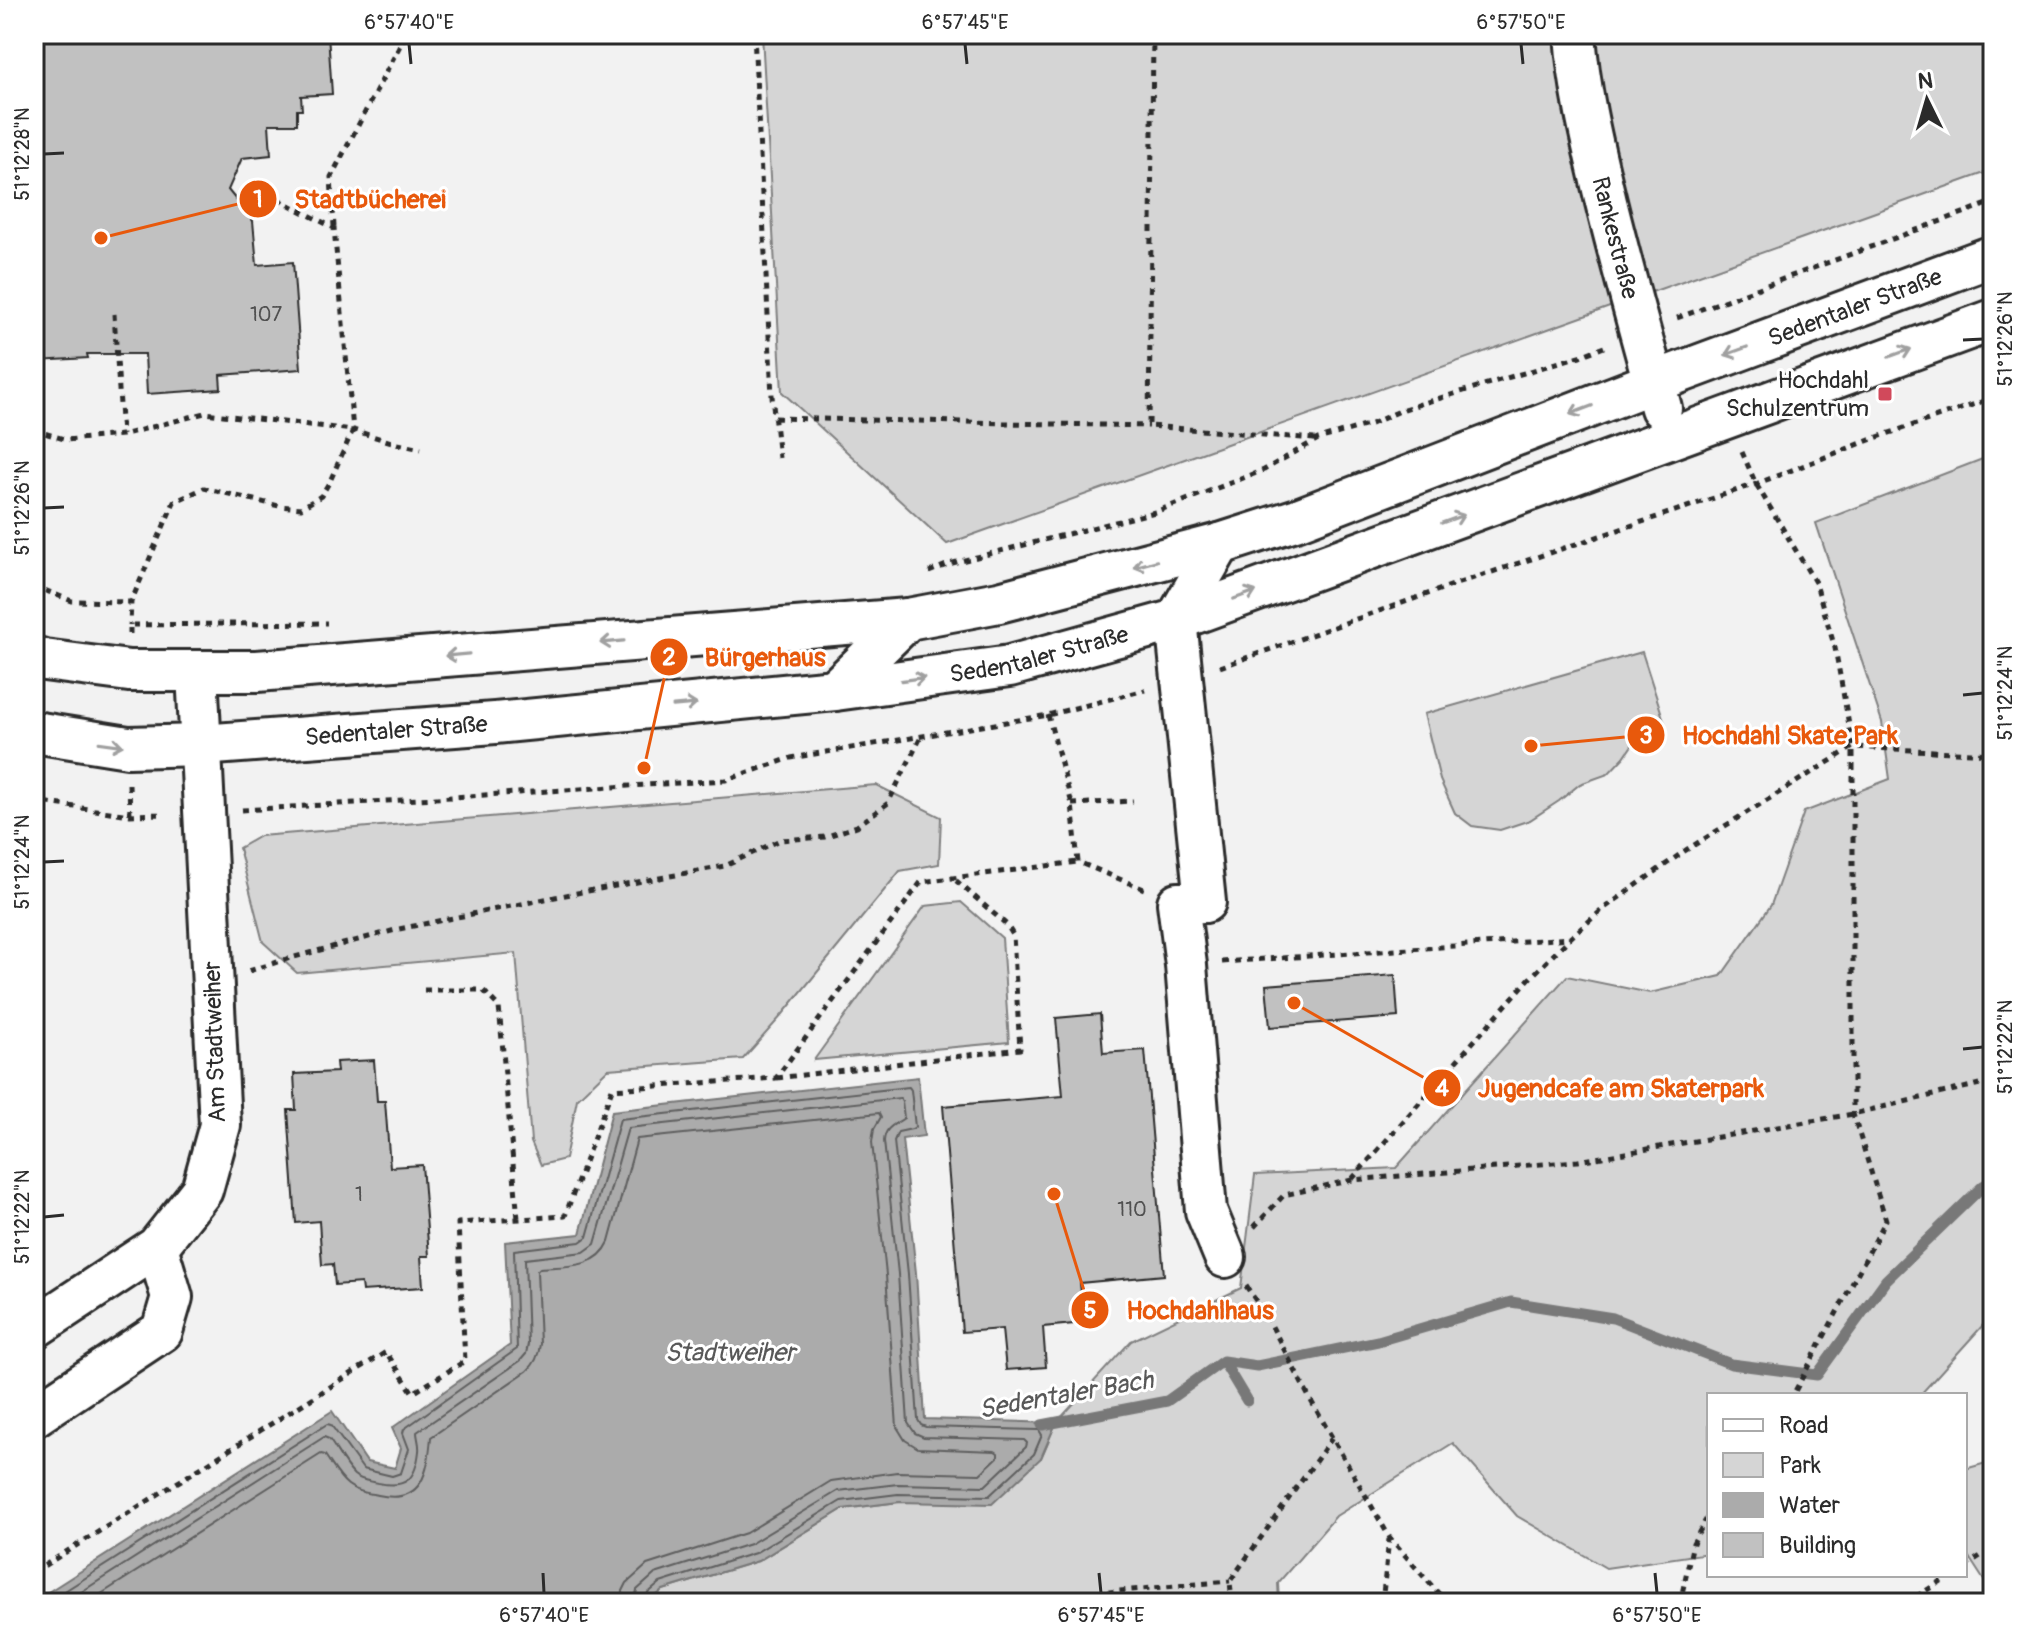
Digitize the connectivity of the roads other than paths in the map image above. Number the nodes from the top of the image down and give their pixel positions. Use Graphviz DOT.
graph roads {
  1 [pos="1575,34"];
  2 [pos="1993,256"];
  3 [pos="1993,320"];
  4 [pos="1654,382"];
  5 [pos="1669,438"];
  6 [pos="1220,544"];
  7 [pos="908,619"];
  8 [pos="1176,620"];
  9 [pos="34,657"];
  10 [pos="197,672"];
  11 [pos="835,690"];
  12 [pos="34,732"];
  13 [pos="201,745"];
  14 [pos="157,1247"];
  15 [pos="1225,1257"];
  16 [pos="34,1328"];
  17 [pos="34,1416"];
  1 -- 4 [label="street, Rankestraße"];
  2 -- 4 [label="street, Sedentaler Straße, one-way"];
  5 -- 3 [label="street, Sedentaler Straße, one-way"];
  4 -- 5 [label="street, Rankestraße"];
  4 -- 6 [label="street, Sedentaler Straße, one-way"];
  8 -- 5 [label="street, Sedentaler Straße, one-way"];
  6 -- 7 [label="street, Sedentaler Straße, one-way"];
  6 -- 8 [label="street"];
  7 -- 10 [label="street, Sedentaler Straße, one-way"];
  7 -- 11 [label="street"];
  11 -- 8 [label="street, Sedentaler Straße, one-way"];
  8 -- 15 [label="street"];
  9 -- 10 [label="street, Sedentaler Straße"];
  10 -- 13 [label="street, Am Stadtweiher"];
  13 -- 11 [label="street, Sedentaler Straße, one-way"];
  12 -- 13 [label="street, Sedentaler Straße, one-way"];
  13 -- 14 [label="street, Am Stadtweiher"];
  14 -- 16 [label="street, Am Stadtweiher"];
  14 -- 17 [label="street"];
}
